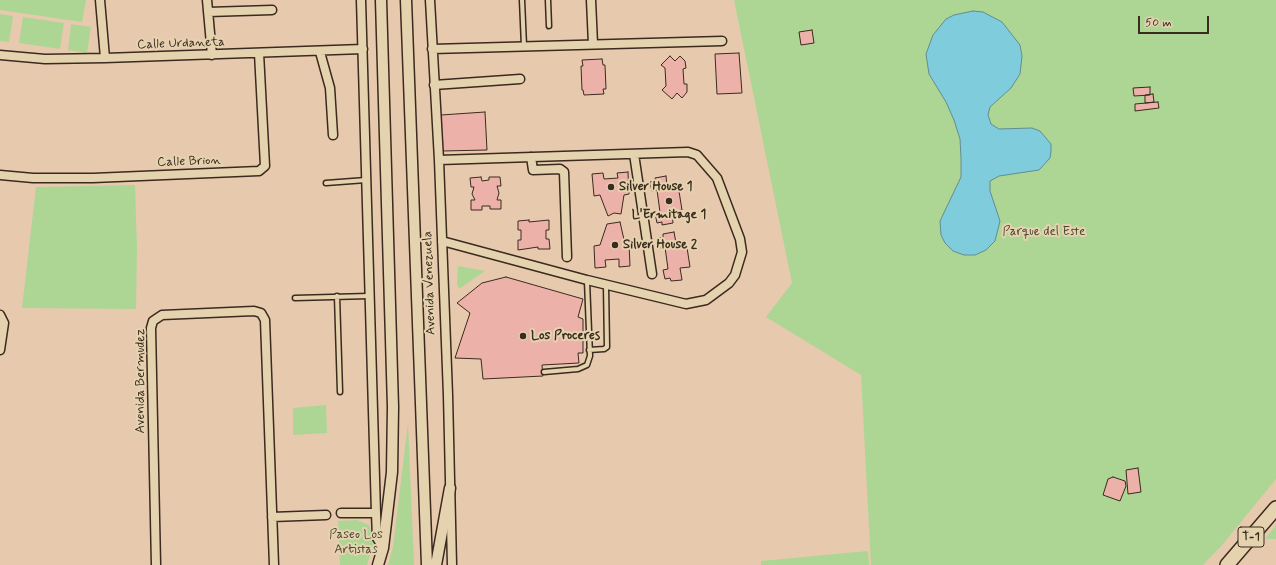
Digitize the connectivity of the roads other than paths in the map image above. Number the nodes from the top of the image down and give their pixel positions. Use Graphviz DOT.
graph roads {
  1 [pos="100,0"];
  2 [pos="207,0"];
  3 [pos="361,0"];
  4 [pos="381,0"];
  5 [pos="406,0"];
  6 [pos="430,0"];
  7 [pos="522,0"];
  8 [pos="548,0"];
  9 [pos="591,0"];
  10 [pos="272,10"];
  11 [pos="208,12"];
  12 [pos="549,26"];
  13 [pos="722,41"];
  14 [pos="593,44"];
  15 [pos="524,46"];
  16 [pos="363,49"];
  17 [pos="432,49"];
  18 [pos="320,52"];
  19 [pos="259,53"];
  20 [pos="0,55"];
  21 [pos="212,55"];
  22 [pos="105,58"];
  23 [pos="520,79"];
  24 [pos="434,85"];
  25 [pos="333,135"];
  26 [pos="634,154"];
  27 [pos="531,157"];
  28 [pos="439,160"];
  29 [pos="0,175"];
  30 [pos="367,180"];
  31 [pos="326,183"];
  32 [pos="442,241"];
  33 [pos="567,257"];
  34 [pos="652,274"];
  35 [pos="587,280"];
  36 [pos="606,285"];
  37 [pos="337,296"];
  38 [pos="370,296"];
  39 [pos="295,298"];
  40 [pos="0,315"];
  41 [pos="0,350"];
  42 [pos="589,350"];
  43 [pos="544,372"];
  44 [pos="340,392"];
  45 [pos="450,488"];
  46 [pos="1276,509"];
  47 [pos="341,513"];
  48 [pos="376,513"];
  49 [pos="326,515"];
  50 [pos="272,517"];
  51 [pos="383,548"];
  52 [pos="156,565"];
  53 [pos="274,565"];
  54 [pos="378,565"];
  55 [pos="427,565"];
  56 [pos="436,565"];
  57 [pos="452,565"];
  58 [pos="1227,565"];
  1 -- 22 [label="street"];
  2 -- 11 [label="street"];
  3 -- 16 [label="street"];
  4 -- 51 [label="street"];
  5 -- 55 [label="street, Avenida Venezuela"];
  6 -- 17 [label="street, Avenida Venezuela"];
  7 -- 15 [label="lane"];
  8 -- 12 [label="lane"];
  9 -- 14 [label="street"];
  10 -- 11 [label="street"];
  11 -- 21 [label="street"];
  13 -- 14 [label="street"];
  14 -- 15 [label="street"];
  15 -- 17 [label="street"];
  16 -- 18 [label="street, Calle Urdaneta"];
  16 -- 30 [label="street"];
  17 -- 24 [label="street, Avenida Venezuela"];
  18 -- 19 [label="street, Calle Urdaneta"];
  18 -- 25 [label="street"];
  19 -- 21 [label="street, Calle Urdaneta"];
  19 -- 29 [label="street, Calle Brion"];
  20 -- 22 [label="street, Calle Urdaneta"];
  21 -- 22 [label="street, Calle Urdaneta"];
  23 -- 24 [label="street"];
  24 -- 28 [label="street, Avenida Venezuela"];
  26 -- 27 [label="street"];
  26 -- 34 [label="street"];
  26 -- 36 [label="street"];
  27 -- 28 [label="street"];
  27 -- 33 [label="street"];
  28 -- 32 [label="street, Avenida Venezuela"];
  30 -- 31 [label="lane"];
  30 -- 38 [label="street"];
  32 -- 35 [label="street"];
  32 -- 45 [label="street, Avenida Venezuela"];
  35 -- 36 [label="street"];
  35 -- 42 [label="lane"];
  36 -- 42 [label="lane"];
  37 -- 38 [label="lane"];
  37 -- 39 [label="lane"];
  37 -- 44 [label="lane"];
  38 -- 48 [label="street"];
  40 -- 41 [label="street"];
  42 -- 43 [label="lane"];
  45 -- 56 [label="street"];
  45 -- 57 [label="street, Avenida Venezuela"];
  46 -- 58 [label="main road, T-1"];
  47 -- 48 [label="street"];
  48 -- 51 [label="street"];
  49 -- 50 [label="street"];
  50 -- 52 [label="street, Avenida Bermudez"];
  50 -- 53 [label="street, Avenida Bermudez"];
  51 -- 54 [label="street"];
}
